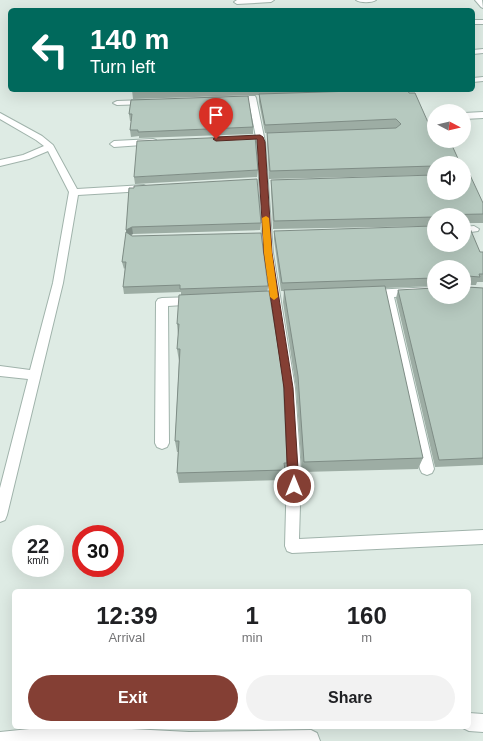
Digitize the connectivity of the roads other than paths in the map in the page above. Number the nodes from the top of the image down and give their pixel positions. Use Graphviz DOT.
graph roads {
  1 [pos="271,0"];
  2 [pos="359,0"];
  3 [pos="372,0"];
  4 [pos="478,0"];
  5 [pos="237,2"];
  6 [pos="483,6"];
  7 [pos="252,98"];
  8 [pos="156,102"];
  9 [pos="117,103"];
  10 [pos="483,115"];
  11 [pos="0,116"];
  12 [pos="471,116"];
  13 [pos="160,141"];
  14 [pos="114,144"];
  15 [pos="50,147"];
  16 [pos="0,163"];
  17 [pos="153,187"];
  18 [pos="74,192"];
  19 [pos="427,291"];
  20 [pos="388,293"];
  21 [pos="362,295"];
  22 [pos="270,298"];
  23 [pos="289,298"];
  24 [pos="210,300"];
  25 [pos="0,371"];
  26 [pos="34,375"];
  27 [pos="162,443"];
  28 [pos="427,469"];
  29 [pos="0,515"];
  30 [pos="483,537"];
  31 [pos="471,722"];
  32 [pos="483,723"];
  33 [pos="63,738"];
  34 [pos="0,740"];
  35 [pos="189,741"];
  36 [pos="311,741"];
  1 -- 5 [label="street"];
  2 -- 3 [label="street"];
  4 -- 6 [label="street"];
  7 -- 22 [label="street"];
  8 -- 9 [label="street"];
  10 -- 12 [label="street"];
  11 -- 15 [label="street"];
  13 -- 14 [label="street"];
  15 -- 16 [label="street"];
  15 -- 18 [label="street"];
  17 -- 18 [label="street"];
  18 -- 26 [label="street"];
  19 -- 20 [label="street"];
  20 -- 21 [label="street"];
  20 -- 28 [label="street"];
  22 -- 23 [label="street"];
  22 -- 30 [label="street"];
  24 -- 27 [label="street"];
  25 -- 26 [label="street"];
  26 -- 29 [label="street"];
  31 -- 32 [label="street"];
  33 -- 34 [label="street"];
  33 -- 35 [label="street"];
  35 -- 36 [label="street"];
}
